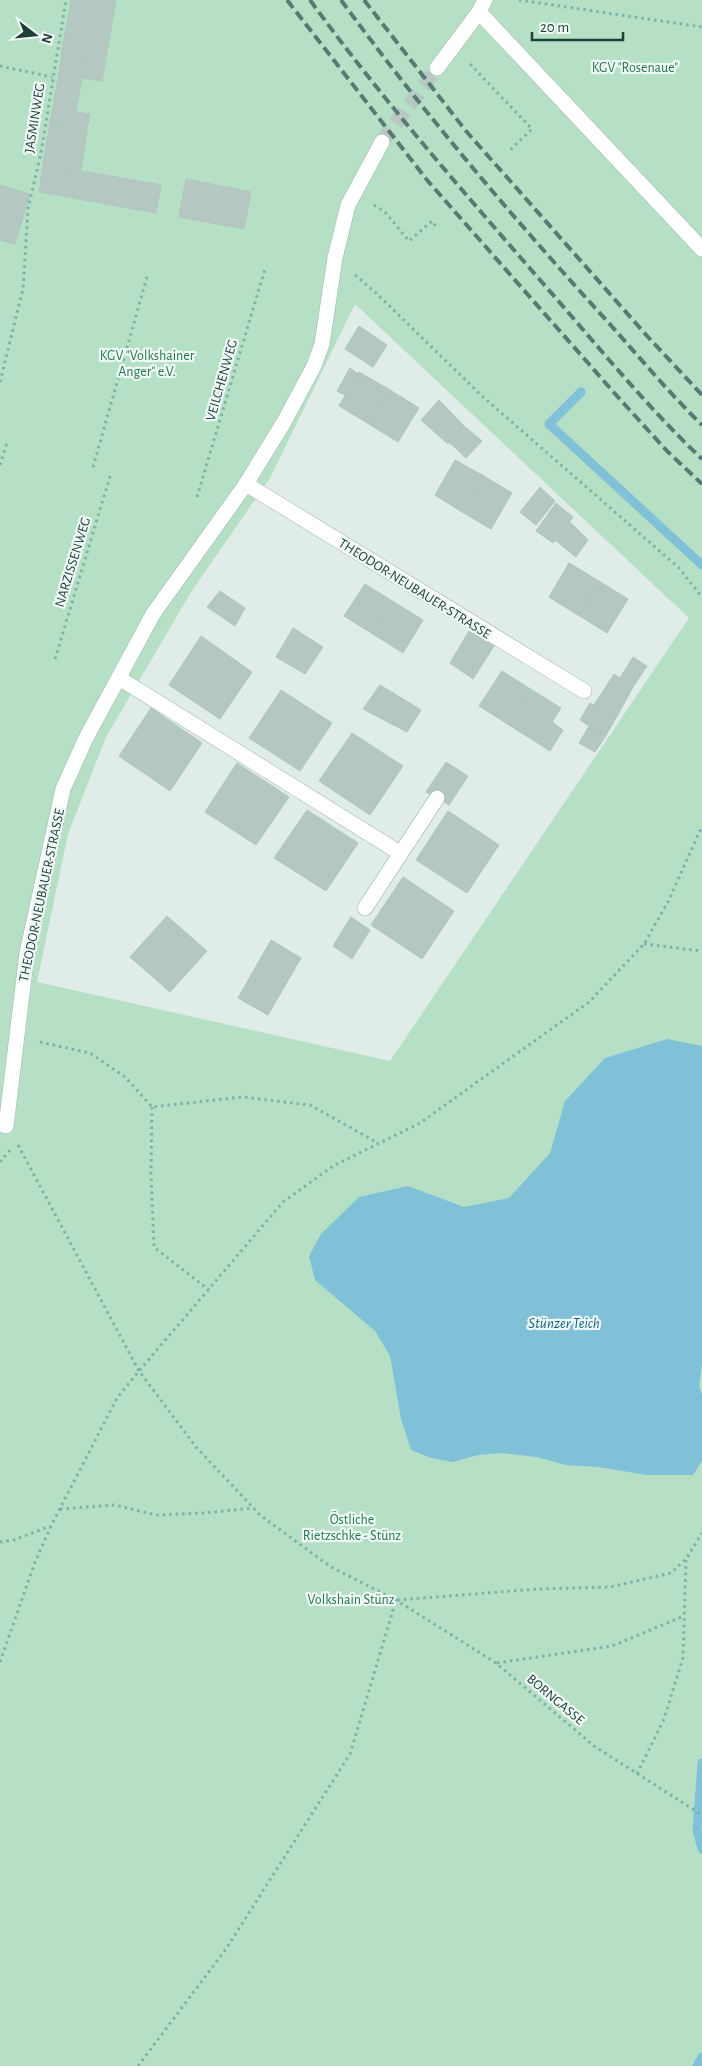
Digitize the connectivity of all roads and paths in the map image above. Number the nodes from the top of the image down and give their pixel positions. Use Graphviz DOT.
graph roads {
  1 [pos="66,0"];
  2 [pos="518,0"];
  3 [pos="482,6"];
  4 [pos="702,27"];
  5 [pos="454,47"];
  6 [pos="0,66"];
  7 [pos="437,68"];
  8 [pos="52,76"];
  9 [pos="382,142"];
  10 [pos="509,152"];
  11 [pos="385,212"];
  12 [pos="437,228"];
  13 [pos="702,249"];
  14 [pos="334,258"];
  15 [pos="265,269"];
  16 [pos="147,277"];
  17 [pos="0,382"];
  18 [pos="7,443"];
  19 [pos="0,466"];
  20 [pos="93,467"];
  21 [pos="111,473"];
  22 [pos="246,484"];
  23 [pos="198,497"];
  24 [pos="702,597"];
  25 [pos="55,659"];
  26 [pos="119,678"];
  27 [pos="584,691"];
  28 [pos="437,798"];
  29 [pos="702,826"];
  30 [pos="400,853"];
  31 [pos="365,908"];
  32 [pos="644,944"];
  33 [pos="702,952"];
  34 [pos="16,1040"];
  35 [pos="152,1107"];
  36 [pos="3,1125"];
  37 [pos="378,1143"];
  38 [pos="4,1157"];
  39 [pos="0,1162"];
  40 [pos="209,1290"];
  41 [pos="139,1371"];
  42 [pos="253,1508"];
  43 [pos="59,1510"];
  44 [pos="51,1526"];
  45 [pos="702,1534"];
  46 [pos="0,1542"];
  47 [pos="686,1559"];
  48 [pos="396,1600"];
  49 [pos="684,1616"];
  50 [pos="0,1662"];
  51 [pos="496,1663"];
  52 [pos="637,1774"];
  53 [pos="702,1815"];
  54 [pos="138,2066"];
  1 -- 8 [label="path, JASMINWEG"];
  2 -- 4 [label="path"];
  3 -- 5 [label="street"];
  3 -- 13 [label="street"];
  5 -- 7 [label="street"];
  5 -- 10 [label="path"];
  6 -- 8 [label="path"];
  8 -- 17 [label="path, JASMINWEG"];
  9 -- 14 [label="street, THEODOR-NEUBAUER-STRASSE"];
  11 -- 12 [label="path"];
  14 -- 22 [label="street, THEODOR-NEUBAUER-STRASSE"];
  14 -- 24 [label="path"];
  15 -- 23 [label="path, VEILCHENWEG"];
  16 -- 20 [label="path"];
  18 -- 19 [label="path"];
  21 -- 25 [label="path, NARZISSENWEG"];
  22 -- 26 [label="street, THEODOR-NEUBAUER-STRASSE"];
  22 -- 27 [label="street, THEODOR-NEUBAUER-STRASSE"];
  26 -- 30 [label="street"];
  26 -- 34 [label="street, THEODOR-NEUBAUER-STRASSE"];
  28 -- 30 [label="street"];
  29 -- 32 [label="path"];
  30 -- 31 [label="street"];
  32 -- 33 [label="path"];
  32 -- 37 [label="path"];
  34 -- 35 [label="path"];
  34 -- 36 [label="street, THEODOR-NEUBAUER-STRASSE"];
  35 -- 37 [label="path"];
  35 -- 40 [label="path"];
  36 -- 41 [label="path, BORNGASSE"];
  37 -- 40 [label="path"];
  38 -- 39 [label="path"];
  40 -- 41 [label="path"];
  41 -- 42 [label="path, BORNGASSE"];
  41 -- 43 [label="path"];
  42 -- 43 [label="path"];
  42 -- 48 [label="path, BORNGASSE"];
  43 -- 44 [label="path"];
  44 -- 46 [label="path"];
  44 -- 50 [label="path"];
  45 -- 47 [label="path"];
  47 -- 48 [label="path"];
  47 -- 49 [label="path"];
  48 -- 51 [label="path, BORNGASSE"];
  48 -- 54 [label="path"];
  49 -- 51 [label="path"];
  49 -- 52 [label="path"];
  51 -- 52 [label="path, BORNGASSE"];
  52 -- 53 [label="path, BORNGASSE"];
}
